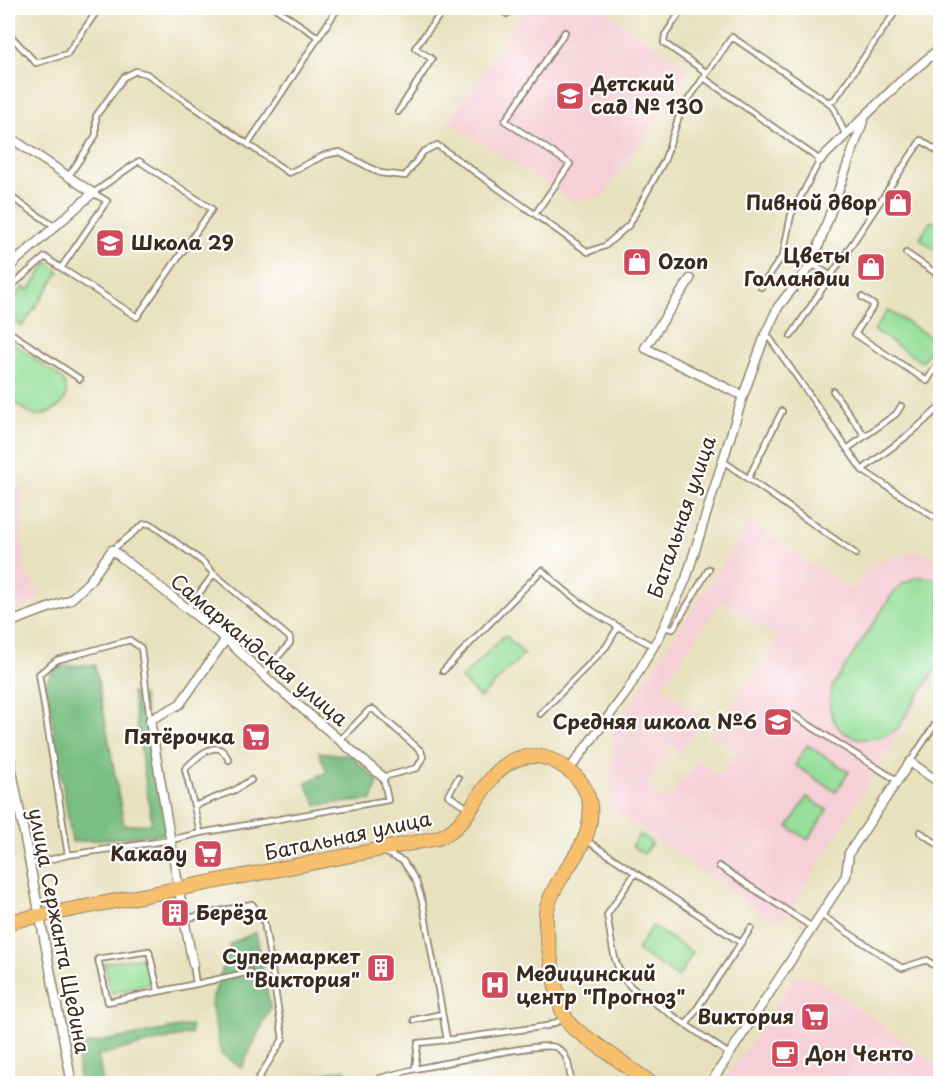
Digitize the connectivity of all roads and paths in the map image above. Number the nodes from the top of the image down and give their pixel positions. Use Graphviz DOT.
graph roads {
  1 [pos="99,8"];
  2 [pos="275,8"];
  3 [pos="338,8"];
  4 [pos="444,8"];
  5 [pos="498,8"];
  6 [pos="683,8"];
  7 [pos="898,8"];
  8 [pos="507,14"];
  9 [pos="565,32"];
  10 [pos="8,33"];
  11 [pos="318,37"];
  12 [pos="940,48"];
  13 [pos="933,55"];
  14 [pos="940,64"];
  15 [pos="706,75"];
  16 [pos="828,102"];
  17 [pos="398,112"];
  18 [pos="865,116"];
  19 [pos="845,134"];
  20 [pos="8,136"];
  21 [pos="248,144"];
  22 [pos="940,153"];
  23 [pos="820,160"];
  24 [pos="68,177"];
  25 [pos="93,193"];
  26 [pos="8,195"];
  27 [pos="535,214"];
  28 [pos="54,226"];
  29 [pos="8,253"];
  30 [pos="906,253"];
  31 [pos="17,260"];
  32 [pos="812,264"];
  33 [pos="8,268"];
  34 [pos="62,268"];
  35 [pos="831,276"];
  36 [pos="940,276"];
  37 [pos="690,279"];
  38 [pos="844,284"];
  39 [pos="761,287"];
  40 [pos="8,289"];
  41 [pos="862,297"];
  42 [pos="8,331"];
  43 [pos="766,333"];
  44 [pos="791,336"];
  45 [pos="940,360"];
  46 [pos="80,379"];
  47 [pos="833,391"];
  48 [pos="743,396"];
  49 [pos="901,406"];
  50 [pos="940,407"];
  51 [pos="782,411"];
  52 [pos="865,436"];
  53 [pos="847,448"];
  54 [pos="723,461"];
  55 [pos="862,470"];
  56 [pos="748,479"];
  57 [pos="940,521"];
  58 [pos="112,550"];
  59 [pos="856,554"];
  60 [pos="710,570"];
  61 [pos="214,574"];
  62 [pos="187,609"];
  63 [pos="8,623"];
  64 [pos="618,627"];
  65 [pos="663,627"];
  66 [pos="226,639"];
  67 [pos="653,646"];
  68 [pos="443,671"];
  69 [pos="263,674"];
  70 [pos="540,714"];
  71 [pos="793,716"];
  72 [pos="940,717"];
  73 [pos="150,720"];
  74 [pos="340,740"];
  75 [pos="8,750"];
  76 [pos="229,760"];
  77 [pos="910,762"];
  78 [pos="569,770"];
  79 [pos="383,777"];
  80 [pos="458,778"];
  81 [pos="251,780"];
  82 [pos="898,781"];
  83 [pos="940,783"];
  84 [pos="194,806"];
  85 [pos="470,809"];
  86 [pos="920,832"];
  87 [pos="200,833"];
  88 [pos="171,840"];
  89 [pos="586,840"];
  90 [pos="940,846"];
  91 [pos="378,850"];
  92 [pos="68,855"];
  93 [pos="29,865"];
  94 [pos="719,866"];
  95 [pos="635,873"];
  96 [pos="179,890"];
  97 [pos="821,915"];
  98 [pos="38,916"];
  99 [pos="184,919"];
  100 [pos="8,922"];
  101 [pos="812,927"];
  102 [pos="751,928"];
  103 [pos="741,943"];
  104 [pos="194,964"];
  105 [pos="940,970"];
  106 [pos="250,972"];
  107 [pos="196,984"];
  108 [pos="158,990"];
  109 [pos="442,1014"];
  110 [pos="565,1018"];
  111 [pos="414,1020"];
  112 [pos="686,1025"];
  113 [pos="447,1040"];
  114 [pos="729,1054"];
  115 [pos="415,1069"];
  116 [pos="381,1078"];
  117 [pos="72,1083"];
  118 [pos="255,1083"];
  119 [pos="571,1083"];
  120 [pos="652,1083"];
  121 [pos="710,1083"];
  1 -- 10 [label="lane"];
  2 -- 11 [label="lane"];
  3 -- 11 [label="lane"];
  4 -- 17 [label="lane"];
  5 -- 8 [label="lane"];
  6 -- 15 [label="lane"];
  7 -- 16 [label="lane"];
  9 -- 27 [label="lane"];
  11 -- 21 [label="lane"];
  12 -- 13 [label="street"];
  13 -- 14 [label="lane"];
  13 -- 18 [label="street"];
  15 -- 16 [label="lane"];
  15 -- 23 [label="lane"];
  15 -- 27 [label="lane"];
  16 -- 19 [label="lane"];
  18 -- 19 [label="street"];
  18 -- 32 [label="street, Батальная улица"];
  19 -- 23 [label="street"];
  20 -- 24 [label="street"];
  21 -- 24 [label="lane"];
  21 -- 27 [label="lane"];
  22 -- 35 [label="lane"];
  23 -- 39 [label="lane"];
  24 -- 25 [label="street"];
  25 -- 28 [label="street"];
  25 -- 34 [label="lane"];
  25 -- 34 [label="lane"];
  26 -- 28 [label="lane"];
  28 -- 31 [label="street"];
  29 -- 31 [label="lane"];
  30 -- 36 [label="lane"];
  31 -- 33 [label="street"];
  32 -- 35 [label="lane"];
  32 -- 43 [label="street, Батальная улица"];
  34 -- 40 [label="lane"];
  35 -- 38 [label="lane"];
  35 -- 44 [label="lane"];
  37 -- 48 [label="street"];
  41 -- 45 [label="lane"];
  42 -- 46 [label="lane"];
  43 -- 48 [label="street, Батальная улица"];
  43 -- 53 [label="lane"];
  47 -- 52 [label="lane"];
  48 -- 54 [label="street, Батальная улица"];
  49 -- 52 [label="lane"];
  50 -- 55 [label="lane"];
  51 -- 56 [label="lane"];
  52 -- 53 [label="lane"];
  53 -- 55 [label="lane"];
  54 -- 56 [label="lane"];
  54 -- 65 [label="street, Батальная улица"];
  55 -- 57 [label="lane"];
  56 -- 59 [label="lane"];
  58 -- 61 [label="lane"];
  58 -- 62 [label="street, Самаркандская улица"];
  58 -- 63 [label="street"];
  60 -- 65 [label="lane"];
  61 -- 62 [label="lane"];
  61 -- 69 [label="lane"];
  62 -- 66 [label="street, Самаркандская улица"];
  64 -- 67 [label="lane"];
  64 -- 68 [label="lane"];
  64 -- 70 [label="lane"];
  65 -- 67 [label="street, Батальная улица"];
  66 -- 69 [label="street, Самаркандская улица"];
  66 -- 73 [label="street"];
  67 -- 78 [label="street, Батальная улица"];
  69 -- 74 [label="street, Самаркандская улица"];
  71 -- 82 [label="lane"];
  72 -- 77 [label="lane"];
  73 -- 88 [label="street"];
  73 -- 92 [label="lane"];
  74 -- 79 [label="street, Самаркандская улица"];
  74 -- 79 [label="lane"];
  75 -- 93 [label="street, улица Сержанта Щедина"];
  76 -- 84 [label="lane"];
  77 -- 82 [label="street"];
  77 -- 83 [label="street"];
  78 -- 85 [label="main road, Батальная улица"];
  78 -- 89 [label="main road"];
  79 -- 87 [label="lane"];
  80 -- 85 [label="lane"];
  81 -- 84 [label="lane"];
  82 -- 97 [label="street"];
  84 -- 87 [label="lane"];
  85 -- 91 [label="main road, Батальная улица"];
  86 -- 90 [label="lane"];
  87 -- 88 [label="lane"];
  88 -- 92 [label="lane"];
  88 -- 96 [label="street"];
  89 -- 95 [label="lane"];
  89 -- 110 [label="main road"];
  91 -- 96 [label="main road, Батальная улица"];
  91 -- 109 [label="lane"];
  92 -- 93 [label="lane"];
  93 -- 98 [label="street, улица Сержанта Щедина"];
  94 -- 101 [label="lane"];
  95 -- 103 [label="lane"];
  95 -- 112 [label="lane"];
  96 -- 98 [label="main road, Батальная улица"];
  96 -- 99 [label="street"];
  97 -- 101 [label="street"];
  97 -- 105 [label="lane"];
  98 -- 100 [label="main road, Батальная улица"];
  98 -- 117 [label="street, улица Сержанта Щедина"];
  99 -- 104 [label="street"];
  99 -- 118 [label="lane"];
  101 -- 114 [label="street"];
  102 -- 103 [label="lane"];
  103 -- 112 [label="lane"];
  104 -- 107 [label="lane"];
  106 -- 107 [label="lane"];
  107 -- 108 [label="lane"];
  108 -- 108 [label="lane"];
  109 -- 111 [label="lane"];
  109 -- 113 [label="lane"];
  110 -- 113 [label="lane"];
  110 -- 120 [label="main road"];
  112 -- 114 [label="lane"];
  113 -- 115 [label="lane"];
  114 -- 121 [label="street"];
  115 -- 116 [label="lane"];
  115 -- 119 [label="lane"];
}
